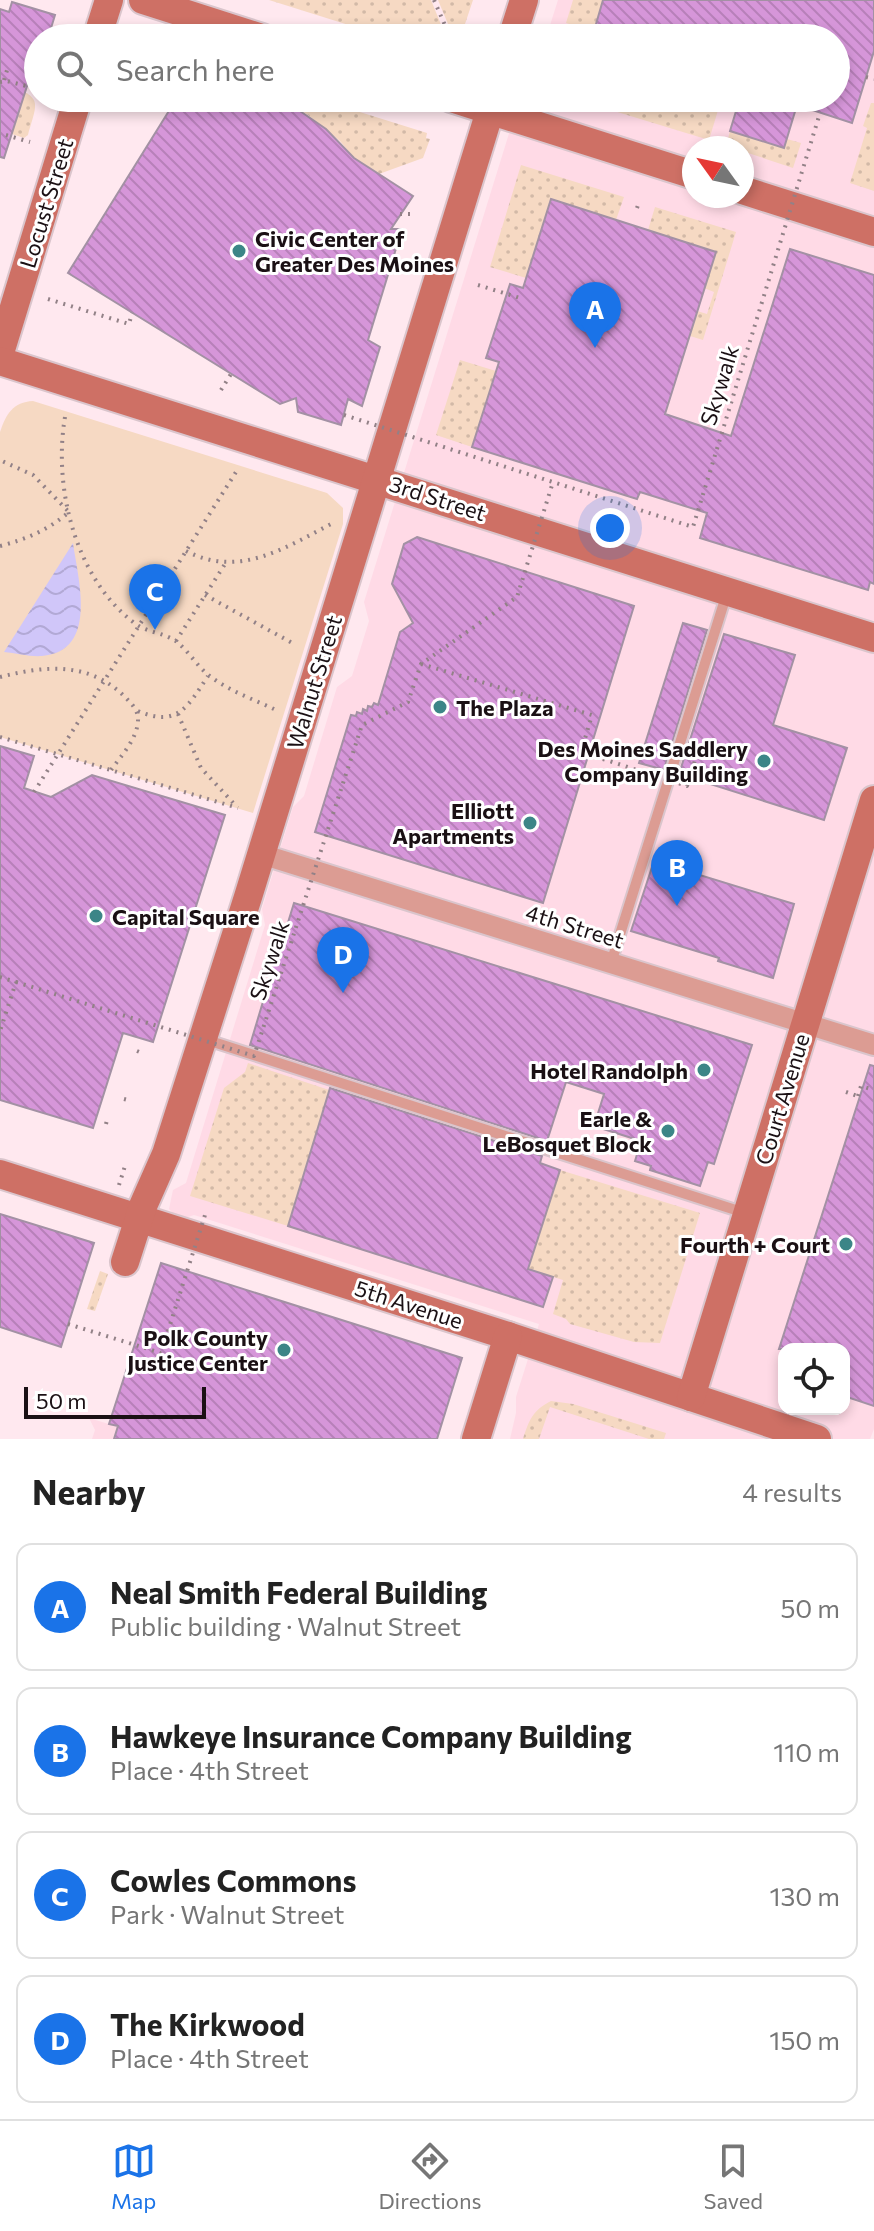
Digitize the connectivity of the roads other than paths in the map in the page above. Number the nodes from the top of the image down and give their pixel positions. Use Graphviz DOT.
graph roads {
  1 [pos="109,0"];
  2 [pos="143,0"];
  3 [pos="524,0"];
  4 [pos="101,24"];
  5 [pos="218,24"];
  6 [pos="516,24"];
  7 [pos="74,112"];
  8 [pos="490,112"];
  9 [pos="515,112"];
  10 [pos="682,171"];
  11 [pos="754,194"];
  12 [pos="874,232"];
  13 [pos="0,353"];
  14 [pos="0,361"];
  15 [pos="377,479"];
  16 [pos="728,591"];
  17 [pos="874,638"];
  18 [pos="874,800"];
  19 [pos="261,854"];
  20 [pos="611,963"];
  21 [pos="806,1024"];
  22 [pos="203,1039"];
  23 [pos="874,1045"];
  24 [pos="0,1174"];
  25 [pos="747,1214"];
  26 [pos="139,1218"];
  27 [pos="125,1262"];
  28 [pos="508,1336"];
  29 [pos="691,1397"];
  30 [pos="476,1439"];
  31 [pos="817,1439"];
  1 -- 4 [label="street"];
  2 -- 5 [label="street"];
  3 -- 6 [label="street"];
  7 -- 13 [label="street, Locust Street"];
  8 -- 15 [label="street, Walnut Street"];
  9 -- 10 [label="street"];
  11 -- 12 [label="street"];
  14 -- 15 [label="street, 3rd Street"];
  15 -- 16 [label="street, 3rd Street"];
  15 -- 19 [label="street, Walnut Street"];
  16 -- 17 [label="street, 3rd Street"];
  16 -- 20 [label="lane"];
  18 -- 21 [label="street, Court Avenue"];
  19 -- 20 [label="street, 4th Street"];
  19 -- 22 [label="street, Walnut Street"];
  20 -- 21 [label="street, 4th Street"];
  21 -- 23 [label="street, 4th Street"];
  21 -- 25 [label="street, Court Avenue"];
  22 -- 25 [label="lane"];
  22 -- 26 [label="street, Walnut Street"];
  24 -- 26 [label="street, 5th Avenue"];
  25 -- 29 [label="street, Court Avenue"];
  26 -- 27 [label="street, Walnut Street"];
  26 -- 28 [label="street, 5th Avenue"];
  28 -- 29 [label="street, 5th Avenue"];
  28 -- 30 [label="street"];
  29 -- 31 [label="street, 5th Avenue"];
}
